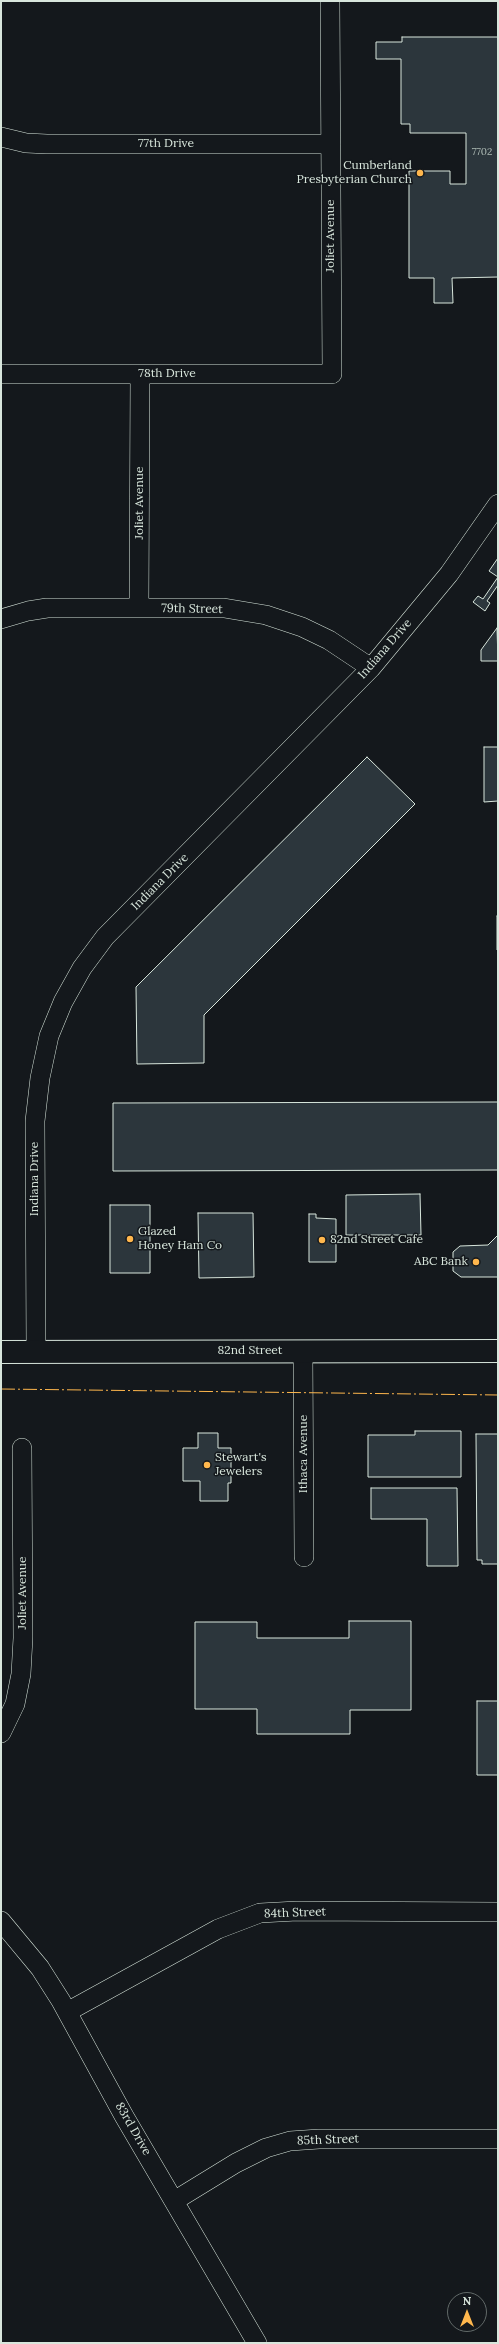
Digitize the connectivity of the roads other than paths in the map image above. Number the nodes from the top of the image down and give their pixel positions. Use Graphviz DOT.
graph roads {
  1 [pos="330,1"];
  2 [pos="1,138"];
  3 [pos="331,144"];
  4 [pos="1,374"];
  5 [pos="140,374"];
  6 [pos="332,374"];
  7 [pos="498,504"];
  8 [pos="139,608"];
  9 [pos="1,619"];
  10 [pos="371,668"];
  11 [pos="498,1351"];
  12 [pos="1,1352"];
  13 [pos="36,1352"];
  14 [pos="303,1352"];
  15 [pos="22,1448"];
  16 [pos="304,1557"];
  17 [pos="1,1733"];
  18 [pos="498,1912"];
  19 [pos="1,1921"];
  20 [pos="67,2012"];
  21 [pos="498,2139"];
  22 [pos="174,2201"];
  23 [pos="257,2343"];
  1 -- 3 [label="street, Joliet Avenue"];
  2 -- 3 [label="street, 77th Drive"];
  3 -- 6 [label="street, Joliet Avenue"];
  4 -- 5 [label="street, 78th Drive"];
  5 -- 6 [label="street, 78th Drive"];
  5 -- 8 [label="street, Joliet Avenue"];
  7 -- 10 [label="street, Indiana Drive"];
  8 -- 9 [label="street, 79th Street"];
  8 -- 10 [label="street, 79th Street"];
  10 -- 13 [label="street, Indiana Drive"];
  11 -- 14 [label="main road, 82nd Street"];
  12 -- 13 [label="main road, 82nd Street"];
  13 -- 14 [label="main road, 82nd Street"];
  14 -- 16 [label="street, Ithaca Avenue"];
  15 -- 17 [label="street, Joliet Avenue"];
  18 -- 20 [label="street, 84th Street"];
  19 -- 20 [label="street, 83rd Drive"];
  20 -- 22 [label="street, 83rd Drive"];
  21 -- 22 [label="street, 85th Street"];
  22 -- 23 [label="street, 83rd Drive"];
}
